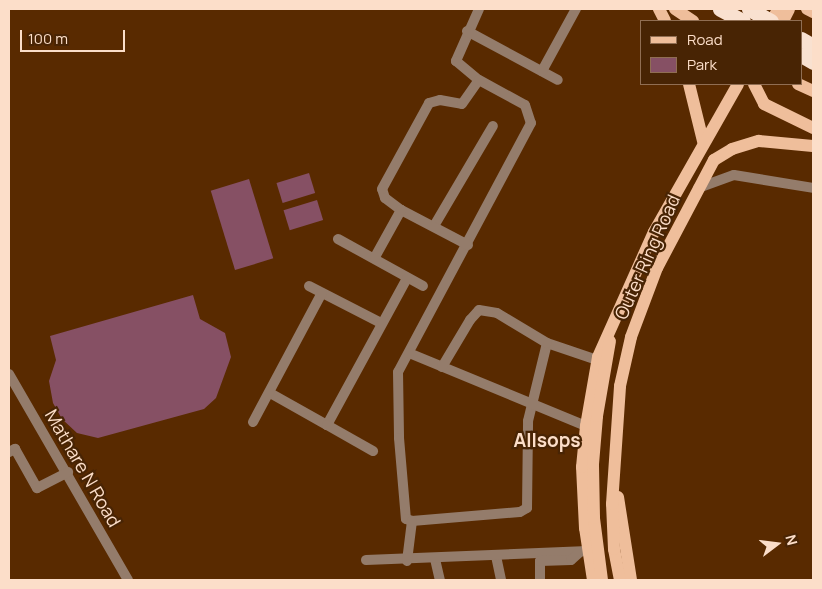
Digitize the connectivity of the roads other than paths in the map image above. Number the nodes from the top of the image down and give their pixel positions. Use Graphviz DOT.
graph roads {
  1 [pos="480,9"];
  2 [pos="576,9"];
  3 [pos="675,9"];
  4 [pos="720,9"];
  5 [pos="749,9"];
  6 [pos="807,9"];
  7 [pos="813,12"];
  8 [pos="785,13"];
  9 [pos="692,20"];
  10 [pos="741,20"];
  11 [pos="769,20"];
  12 [pos="773,20"];
  13 [pos="467,31"];
  14 [pos="802,40"];
  15 [pos="813,46"];
  16 [pos="802,56"];
  17 [pos="813,62"];
  18 [pos="542,71"];
  19 [pos="478,80"];
  20 [pos="558,80"];
  21 [pos="689,85"];
  22 [pos="737,85"];
  23 [pos="754,85"];
  24 [pos="800,85"];
  25 [pos="813,91"];
  26 [pos="493,126"];
  27 [pos="813,128"];
  28 [pos="703,141"];
  29 [pos="813,146"];
  30 [pos="697,188"];
  31 [pos="813,188"];
  32 [pos="401,210"];
  33 [pos="434,226"];
  34 [pos="338,238"];
  35 [pos="468,245"];
  36 [pos="375,257"];
  37 [pos="407,278"];
  38 [pos="309,286"];
  39 [pos="423,286"];
  40 [pos="322,293"];
  41 [pos="381,323"];
  42 [pos="611,331"];
  43 [pos="547,343"];
  44 [pos="409,353"];
  45 [pos="597,360"];
  46 [pos="442,367"];
  47 [pos="9,374"];
  48 [pos="270,393"];
  49 [pos="531,405"];
  50 [pos="253,422"];
  51 [pos="327,425"];
  52 [pos="586,426"];
  53 [pos="373,451"];
  54 [pos="9,452"];
  55 [pos="68,472"];
  56 [pos="614,477"];
  57 [pos="412,522"];
  58 [pos="584,551"];
  59 [pos="496,556"];
  60 [pos="435,559"];
  61 [pos="366,560"];
  62 [pos="407,560"];
  63 [pos="128,580"];
  64 [pos="440,580"];
  65 [pos="501,580"];
  66 [pos="540,580"];
  67 [pos="593,580"];
  68 [pos="602,580"];
  69 [pos="620,580"];
  70 [pos="630,580"];
  1 -- 13 [label="street"];
  2 -- 18 [label="street"];
  3 -- 9 [label="main road"];
  4 -- 10 [label="highway"];
  5 -- 11 [label="highway"];
  6 -- 7 [label="main road"];
  8 -- 12 [label="main road"];
  13 -- 18 [label="street"];
  13 -- 19 [label="street"];
  14 -- 15 [label="highway"];
  16 -- 17 [label="highway"];
  18 -- 20 [label="street"];
  19 -- 32 [label="street"];
  19 -- 35 [label="street"];
  21 -- 28 [label="main road"];
  22 -- 28 [label="main road, Outer Ring Road"];
  23 -- 27 [label="main road"];
  24 -- 25 [label="main road"];
  26 -- 33 [label="street"];
  28 -- 42 [label="main road, Outer Ring Road"];
  29 -- 30 [label="main road, Outer Ring Road"];
  30 -- 31 [label="street"];
  30 -- 56 [label="main road, Outer Ring Road"];
  32 -- 33 [label="street"];
  32 -- 36 [label="street"];
  33 -- 35 [label="street"];
  34 -- 36 [label="street"];
  35 -- 44 [label="street"];
  36 -- 37 [label="street"];
  37 -- 39 [label="street"];
  37 -- 41 [label="street"];
  38 -- 40 [label="street"];
  40 -- 41 [label="street"];
  40 -- 48 [label="street"];
  41 -- 51 [label="street"];
  42 -- 45 [label="main road, Outer Ring Road"];
  42 -- 68 [label="main road, Outer Ring Road"];
  43 -- 45 [label="street"];
  43 -- 46 [label="street"];
  43 -- 49 [label="street"];
  44 -- 46 [label="street"];
  44 -- 57 [label="street"];
  45 -- 52 [label="main road, Outer Ring Road"];
  46 -- 49 [label="street"];
  47 -- 55 [label="street, Mathare N Road"];
  48 -- 50 [label="street"];
  48 -- 51 [label="street"];
  49 -- 52 [label="street"];
  49 -- 57 [label="street"];
  51 -- 53 [label="street"];
  52 -- 58 [label="main road, Outer Ring Road"];
  54 -- 55 [label="street"];
  55 -- 63 [label="street, Mathare N Road"];
  56 -- 69 [label="main road, Outer Ring Road"];
  56 -- 70 [label="main road, Outer Ring Road"];
  57 -- 62 [label="street"];
  58 -- 59 [label="street"];
  58 -- 66 [label="street"];
  58 -- 67 [label="main road, Outer Ring Road"];
  59 -- 60 [label="street"];
  59 -- 65 [label="street"];
  60 -- 62 [label="street"];
  60 -- 64 [label="street"];
  61 -- 62 [label="street"];
}
